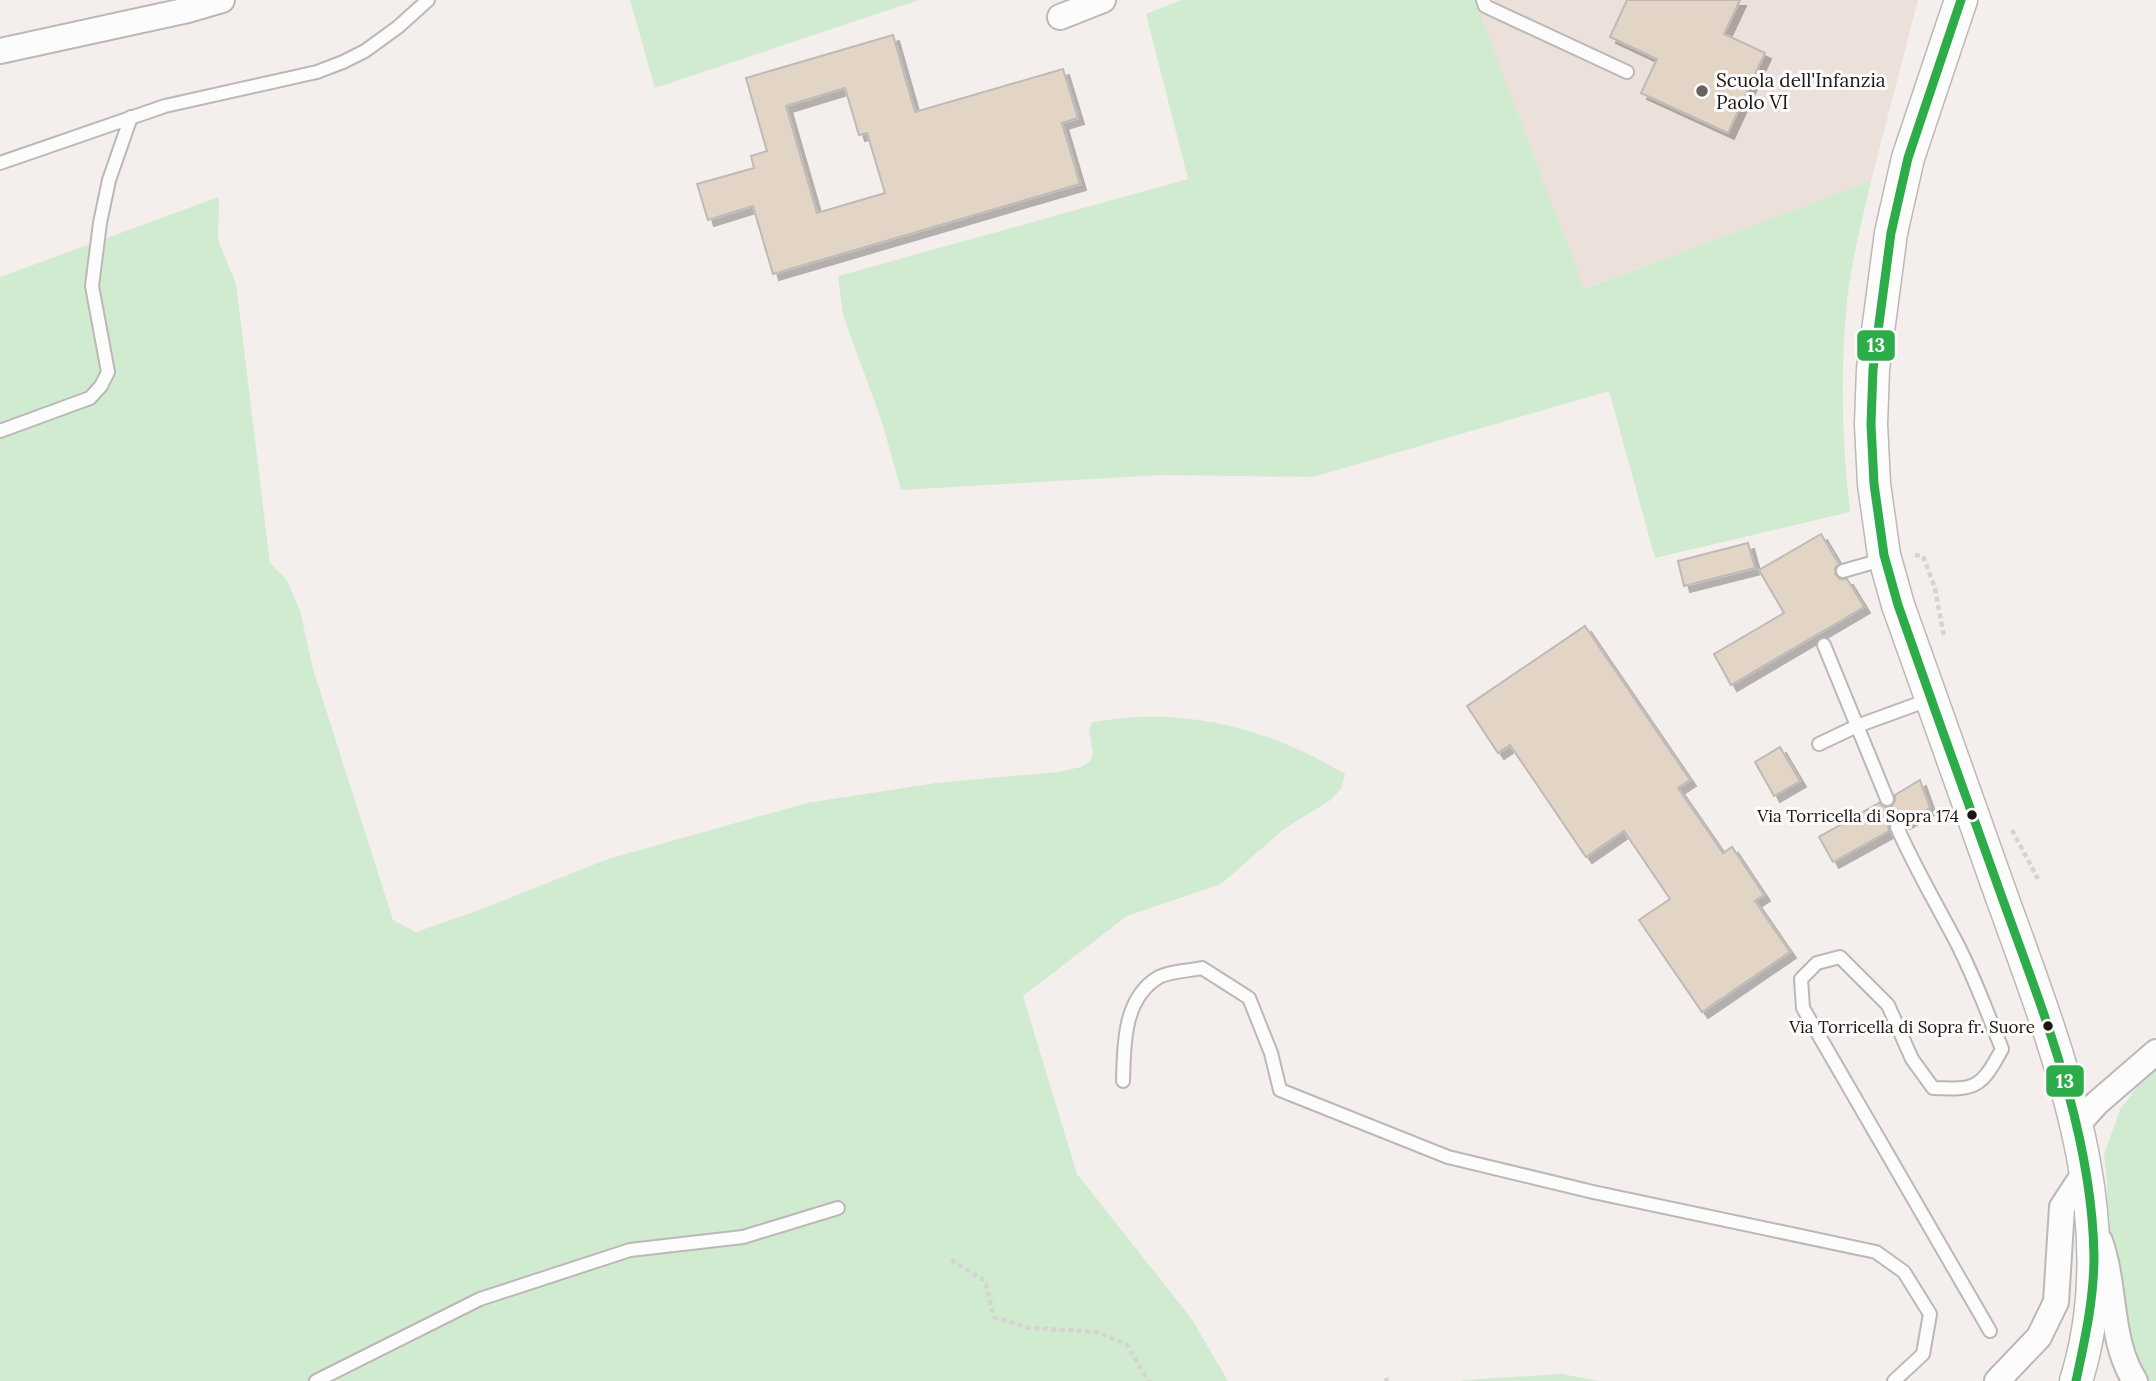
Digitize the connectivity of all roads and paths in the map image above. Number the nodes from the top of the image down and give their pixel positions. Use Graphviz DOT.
graph roads {
  1 [pos="222,0"];
  2 [pos="428,0"];
  3 [pos="1103,0"];
  4 [pos="1483,0"];
  5 [pos="1961,0"];
  6 [pos="1060,17"];
  7 [pos="0,51"];
  8 [pos="1627,72"];
  9 [pos="131,117"];
  10 [pos="0,163"];
  11 [pos="0,431"];
  12 [pos="1885,559"];
  13 [pos="1843,571"];
  14 [pos="1824,645"];
  15 [pos="1931,699"];
  16 [pos="1857,726"];
  17 [pos="1819,744"];
  18 [pos="1886,799"];
  19 [pos="1896,827"];
  20 [pos="2156,1052"];
  21 [pos="1123,1081"];
  22 [pos="2077,1125"];
  23 [pos="2085,1172"];
  24 [pos="838,1208"];
  25 [pos="2090,1211"];
  26 [pos="951,1260"];
  27 [pos="1990,1331"];
  28 [pos="317,1381"];
  29 [pos="1148,1381"];
  30 [pos="1894,1381"];
  31 [pos="1997,1381"];
  32 [pos="2076,1381"];
  33 [pos="2135,1381"];
  1 -- 7 [label="street"];
  2 -- 9 [label="lane"];
  3 -- 6 [label="street"];
  4 -- 8 [label="lane"];
  5 -- 12 [label="street"];
  9 -- 10 [label="lane"];
  9 -- 11 [label="lane"];
  12 -- 13 [label="lane"];
  12 -- 15 [label="street"];
  14 -- 16 [label="lane"];
  15 -- 16 [label="lane"];
  15 -- 22 [label="street"];
  16 -- 17 [label="lane"];
  16 -- 18 [label="lane"];
  19 -- 27 [label="lane"];
  20 -- 22 [label="street"];
  21 -- 30 [label="lane"];
  22 -- 23 [label="street"];
  23 -- 25 [label="street"];
  23 -- 31 [label="street"];
  24 -- 28 [label="lane"];
  25 -- 32 [label="street"];
  25 -- 33 [label="street"];
  26 -- 29 [label="path"];
}
